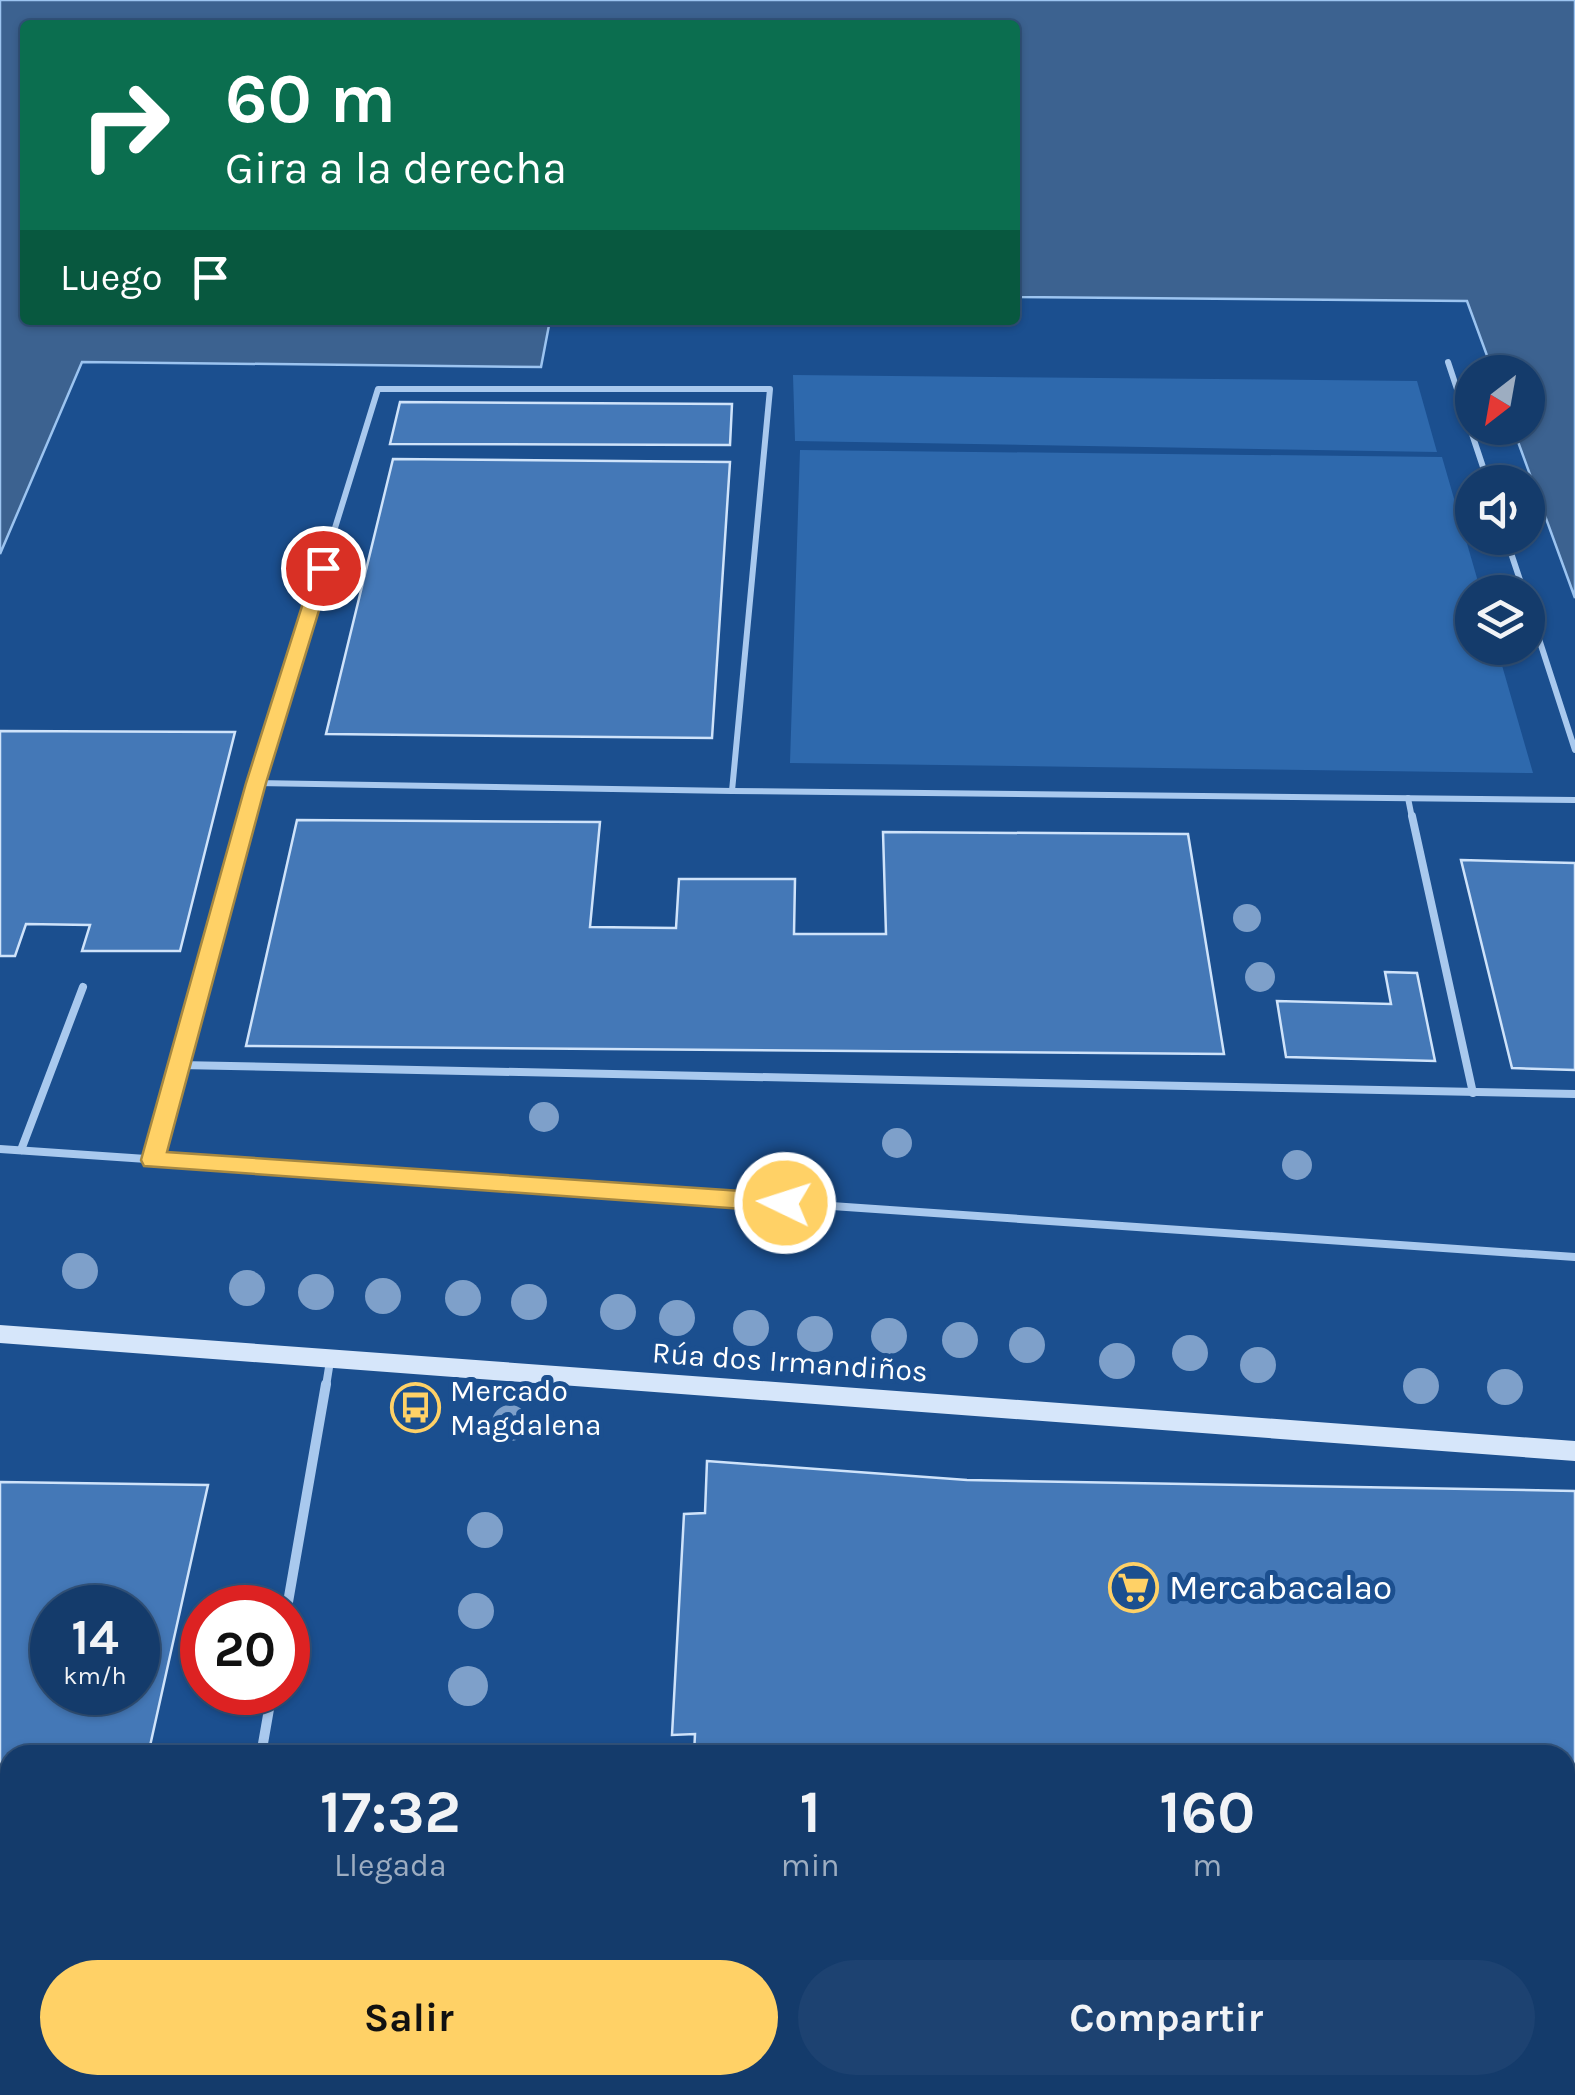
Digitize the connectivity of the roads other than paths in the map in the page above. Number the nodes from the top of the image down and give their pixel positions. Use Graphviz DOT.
graph roads {
  1 [pos="1448,361"];
  2 [pos="1482,465"];
  3 [pos="1545,657"];
  4 [pos="1575,750"];
  5 [pos="256,783"];
  6 [pos="732,792"];
  7 [pos="1408,798"];
  8 [pos="1575,800"];
  9 [pos="83,987"];
  10 [pos="180,1064"];
  11 [pos="1474,1092"];
  12 [pos="1575,1094"];
  13 [pos="0,1149"];
  14 [pos="21,1150"];
  15 [pos="153,1160"];
  16 [pos="1575,1257"];
  17 [pos="0,1334"];
  18 [pos="330,1356"];
  19 [pos="1575,1451"];
  20 [pos="290,1585"];
  21 [pos="268,1715"];
  22 [pos="263,1745"];
  1 -- 2 [label="lane"];
  3 -- 4 [label="lane"];
  5 -- 6 [label="lane"];
  5 -- 6 [label="lane"];
  5 -- 10 [label="lane"];
  6 -- 7 [label="lane"];
  7 -- 8 [label="lane"];
  7 -- 11 [label="lane"];
  9 -- 14 [label="lane"];
  10 -- 11 [label="lane"];
  10 -- 15 [label="lane"];
  11 -- 12 [label="lane"];
  13 -- 14 [label="lane"];
  14 -- 15 [label="lane"];
  15 -- 16 [label="lane"];
  17 -- 18 [label="main road, Rúa dos Irmandiños"];
  18 -- 19 [label="main road, Rúa dos Irmandiños"];
  18 -- 20 [label="lane"];
  21 -- 22 [label="lane"];
}
